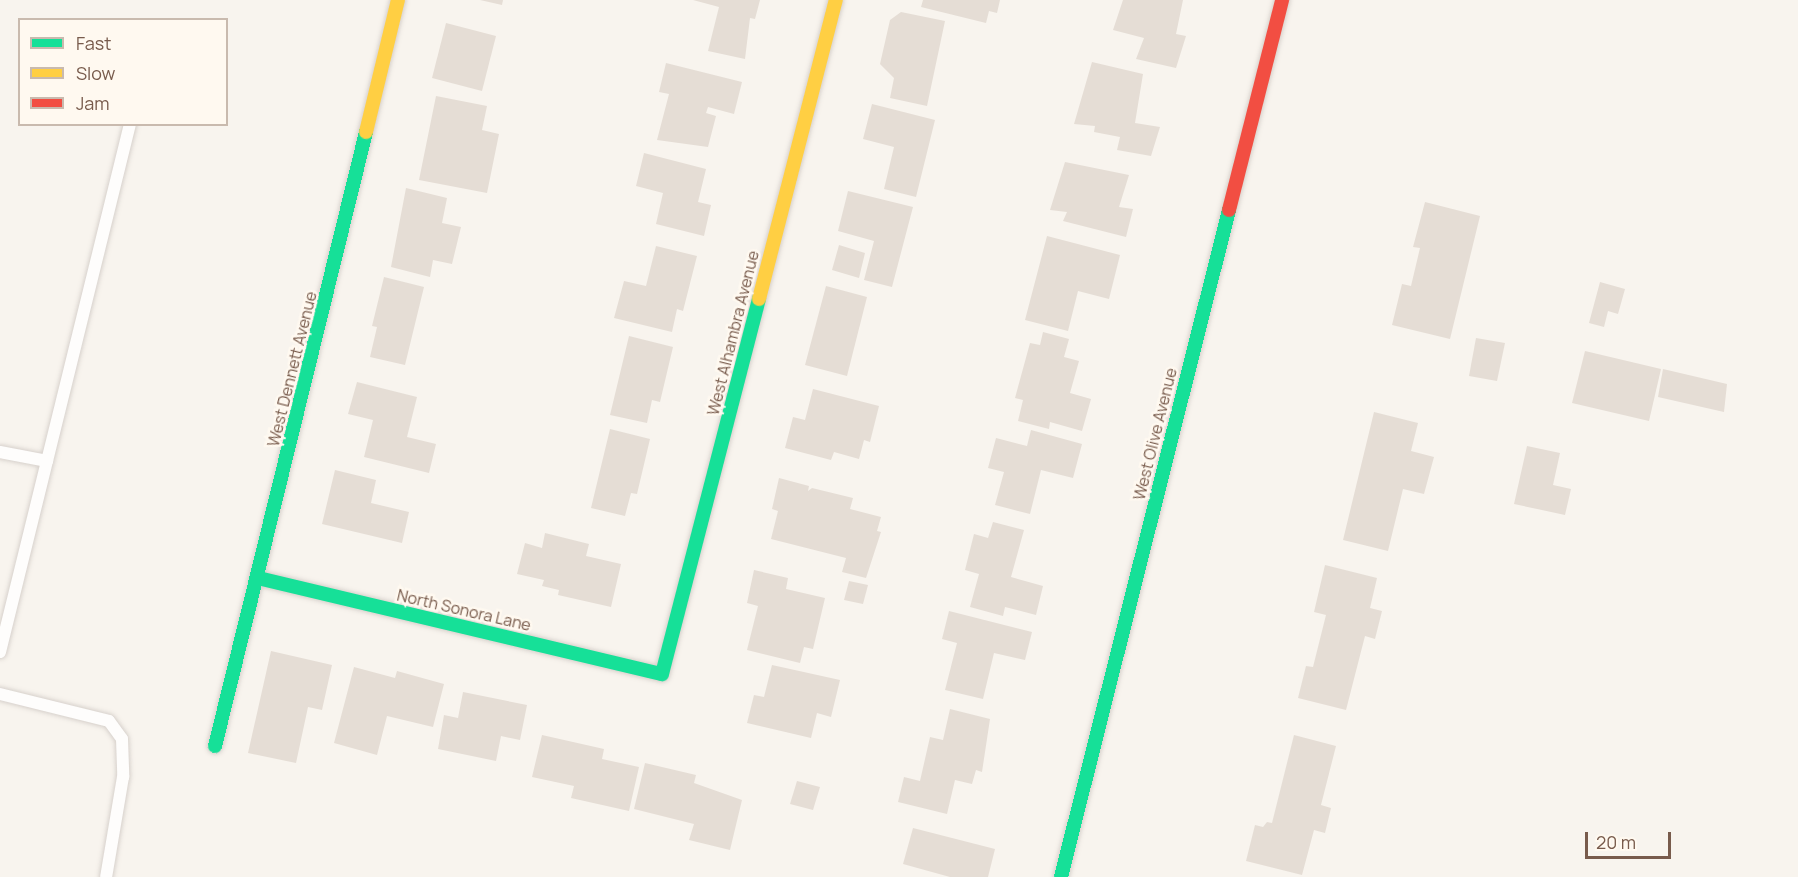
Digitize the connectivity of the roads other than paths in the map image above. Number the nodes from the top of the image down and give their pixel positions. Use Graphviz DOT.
graph roads {
  1 [pos="398,0"];
  2 [pos="836,0"];
  3 [pos="1282,0"];
  4 [pos="130,126"];
  5 [pos="0,452"];
  6 [pos="47,461"];
  7 [pos="258,578"];
  8 [pos="5,608"];
  9 [pos="0,652"];
  10 [pos="662,674"];
  11 [pos="0,694"];
  12 [pos="215,746"];
  13 [pos="106,877"];
  14 [pos="1061,877"];
  1 -- 7 [label="street, West Dennett Avenue"];
  2 -- 10 [label="street, West Alhambra Avenue"];
  3 -- 14 [label="street, West Olive Avenue"];
  4 -- 6 [label="lane"];
  5 -- 6 [label="lane"];
  6 -- 8 [label="lane"];
  7 -- 10 [label="street, North Sonora Lane"];
  7 -- 12 [label="street, West Dennett Avenue"];
  8 -- 9 [label="lane"];
  11 -- 13 [label="lane"];
}
